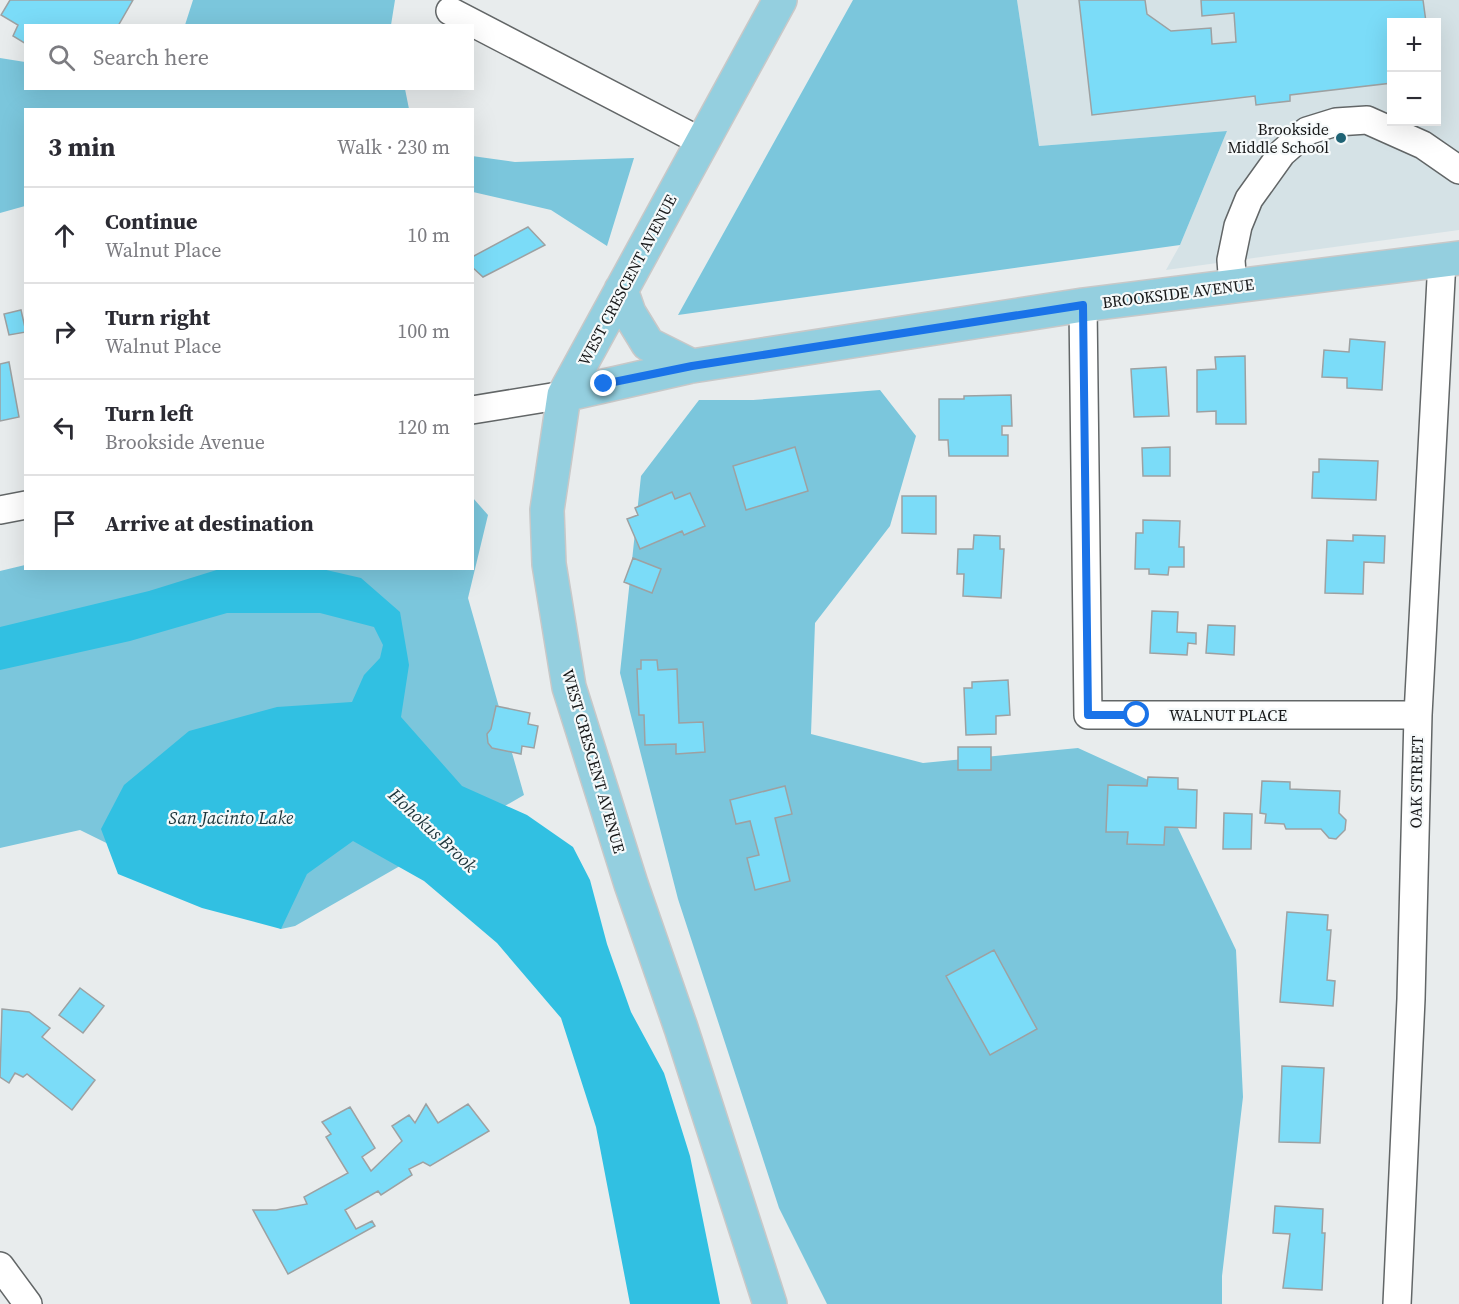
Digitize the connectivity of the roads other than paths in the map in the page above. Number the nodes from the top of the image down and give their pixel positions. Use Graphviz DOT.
graph roads {
  1 [pos="780,0"];
  2 [pos="450,11"];
  3 [pos="702,142"];
  4 [pos="1459,170"];
  5 [pos="1451,259"];
  6 [pos="1233,287"];
  7 [pos="621,290"];
  8 [pos="1083,305"];
  9 [pos="692,366"];
  10 [pos="564,395"];
  11 [pos="474,410"];
  12 [pos="24,505"];
  13 [pos="0,510"];
  14 [pos="1418,716"];
  15 [pos="0,1266"];
  16 [pos="28,1304"];
  17 [pos="770,1304"];
  18 [pos="1397,1304"];
  1 -- 3 [label="main road, WEST CRESCENT AVENUE"];
  2 -- 3 [label="street"];
  3 -- 7 [label="main road, WEST CRESCENT AVENUE"];
  4 -- 6 [label="street"];
  5 -- 6 [label="main road, BROOKSIDE AVENUE"];
  5 -- 14 [label="street, OAK STREET"];
  6 -- 8 [label="main road, BROOKSIDE AVENUE"];
  7 -- 9 [label="main road"];
  7 -- 10 [label="main road, WEST CRESCENT AVENUE"];
  8 -- 9 [label="main road, BROOKSIDE AVENUE"];
  8 -- 14 [label="street, WALNUT PLACE"];
  9 -- 10 [label="main road, BROOKSIDE AVENUE"];
  10 -- 11 [label="street, BROOKSIDE AVENUE"];
  10 -- 17 [label="main road, WEST CRESCENT AVENUE"];
  12 -- 13 [label="street"];
  14 -- 18 [label="street, OAK STREET"];
  15 -- 16 [label="street"];
}
